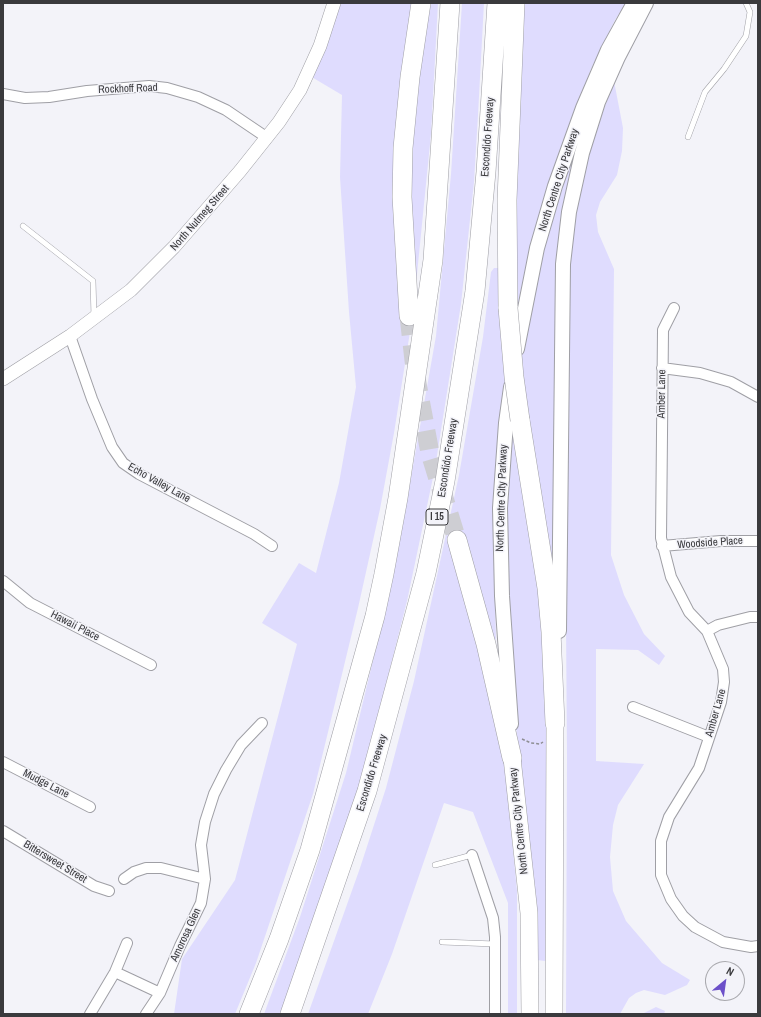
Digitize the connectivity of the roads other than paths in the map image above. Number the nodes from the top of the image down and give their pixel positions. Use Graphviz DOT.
graph roads {
  1 [pos="334,3"];
  2 [pos="421,3"];
  3 [pos="450,3"];
  4 [pos="497,3"];
  5 [pos="514,3"];
  6 [pos="634,3"];
  7 [pos="646,3"];
  8 [pos="746,3"];
  9 [pos="3,94"];
  10 [pos="266,137"];
  11 [pos="688,137"];
  12 [pos="23,226"];
  13 [pos="674,308"];
  14 [pos="409,316"];
  15 [pos="94,318"];
  16 [pos="70,336"];
  17 [pos="662,368"];
  18 [pos="3,379"];
  19 [pos="758,397"];
  20 [pos="457,540"];
  21 [pos="758,541"];
  22 [pos="272,546"];
  23 [pos="662,546"];
  24 [pos="3,581"];
  25 [pos="758,617"];
  26 [pos="707,631"];
  27 [pos="151,665"];
  28 [pos="633,707"];
  29 [pos="262,723"];
  30 [pos="555,723"];
  31 [pos="709,737"];
  32 [pos="512,758"];
  33 [pos="3,762"];
  34 [pos="90,807"];
  35 [pos="3,831"];
  36 [pos="472,855"];
  37 [pos="435,865"];
  38 [pos="124,879"];
  39 [pos="205,880"];
  40 [pos="109,891"];
  41 [pos="442,942"];
  42 [pos="127,943"];
  43 [pos="495,944"];
  44 [pos="758,946"];
  45 [pos="115,972"];
  46 [pos="160,994"];
  47 [pos="90,1014"];
  48 [pos="146,1014"];
  49 [pos="249,1014"];
  50 [pos="290,1014"];
  51 [pos="495,1014"];
  52 [pos="530,1014"];
  53 [pos="554,1014"];
  1 -- 10 [label="street, North Nutmeg Street"];
  2 -- 14 [label="highway"];
  3 -- 49 [label="highway"];
  4 -- 50 [label="highway, Escondido Freeway / I 15"];
  5 -- 30 [label="highway, bridge"];
  6 -- 32 [label="main road, North Centre City Parkway"];
  7 -- 30 [label="main road, North Centre City Parkway"];
  8 -- 11 [label="lane"];
  9 -- 10 [label="street, Rockhoff Road"];
  10 -- 15 [label="street, North Nutmeg Street"];
  12 -- 15 [label="lane"];
  13 -- 17 [label="street, Amber Lane"];
  15 -- 16 [label="street, North Nutmeg Street"];
  16 -- 18 [label="street, North Nutmeg Street"];
  16 -- 22 [label="street, Echo Valley Lane"];
  17 -- 19 [label="street"];
  17 -- 23 [label="street, Amber Lane"];
  20 -- 32 [label="highway"];
  21 -- 23 [label="street, Woodside Place"];
  23 -- 26 [label="street, Amber Lane"];
  24 -- 27 [label="street, Hawaii Place"];
  25 -- 26 [label="street"];
  26 -- 31 [label="street, Amber Lane"];
  28 -- 31 [label="street"];
  29 -- 39 [label="street, Amorosa Glen"];
  30 -- 53 [label="highway, North Centre City Parkway"];
  31 -- 44 [label="street, Amber Lane"];
  32 -- 52 [label="highway, North Centre City Parkway"];
  33 -- 34 [label="street, Mudge Lane"];
  35 -- 40 [label="street, Bittersweet Street"];
  36 -- 37 [label="lane"];
  36 -- 43 [label="street"];
  38 -- 39 [label="street"];
  39 -- 46 [label="street, Amorosa Glen"];
  41 -- 43 [label="lane"];
  42 -- 45 [label="street"];
  43 -- 51 [label="street"];
  45 -- 46 [label="street"];
  45 -- 47 [label="street"];
  46 -- 48 [label="street, Amorosa Glen"];
}
